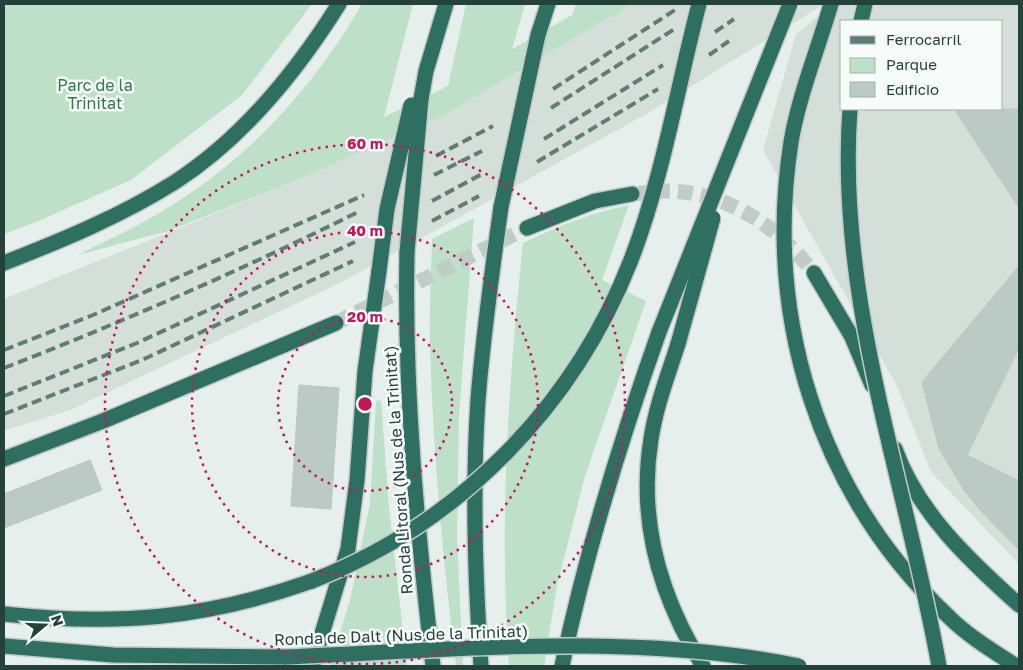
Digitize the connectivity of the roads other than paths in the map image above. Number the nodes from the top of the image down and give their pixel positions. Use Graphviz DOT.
graph roads {
  1 [pos="339,4"];
  2 [pos="446,4"];
  3 [pos="548,4"];
  4 [pos="699,4"];
  5 [pos="790,4"];
  6 [pos="865,4"];
  7 [pos="829,11"];
  8 [pos="861,20"];
  9 [pos="416,102"];
  10 [pos="850,110"];
  11 [pos="736,138"];
  12 [pos="632,194"];
  13 [pos="527,228"];
  14 [pos="4,264"];
  15 [pos="814,273"];
  16 [pos="336,323"];
  17 [pos="4,459"];
  18 [pos="1019,604"];
  19 [pos="4,614"];
  20 [pos="4,646"];
  21 [pos="312,666"];
  22 [pos="433,666"];
  23 [pos="481,666"];
  24 [pos="562,666"];
  25 [pos="703,666"];
  26 [pos="800,666"];
  27 [pos="939,666"];
  28 [pos="1016,666"];
  1 -- 14 [label="highway"];
  2 -- 9 [label="highway"];
  3 -- 23 [label="highway, bridge"];
  4 -- 19 [label="highway, bridge"];
  5 -- 11 [label="highway, bridge"];
  6 -- 8 [label="highway"];
  7 -- 28 [label="highway"];
  9 -- 21 [label="highway, bridge"];
  9 -- 22 [label="highway, Ronda Litoral (Nus de la Trinitat), bridge"];
  10 -- 27 [label="highway, bridge"];
  11 -- 24 [label="highway, bridge"];
  11 -- 25 [label="highway, bridge"];
  12 -- 13 [label="highway"];
  15 -- 18 [label="highway"];
  16 -- 17 [label="highway"];
  20 -- 26 [label="highway, Ronda de Dalt (Nus de la Trinitat), bridge"];
}
